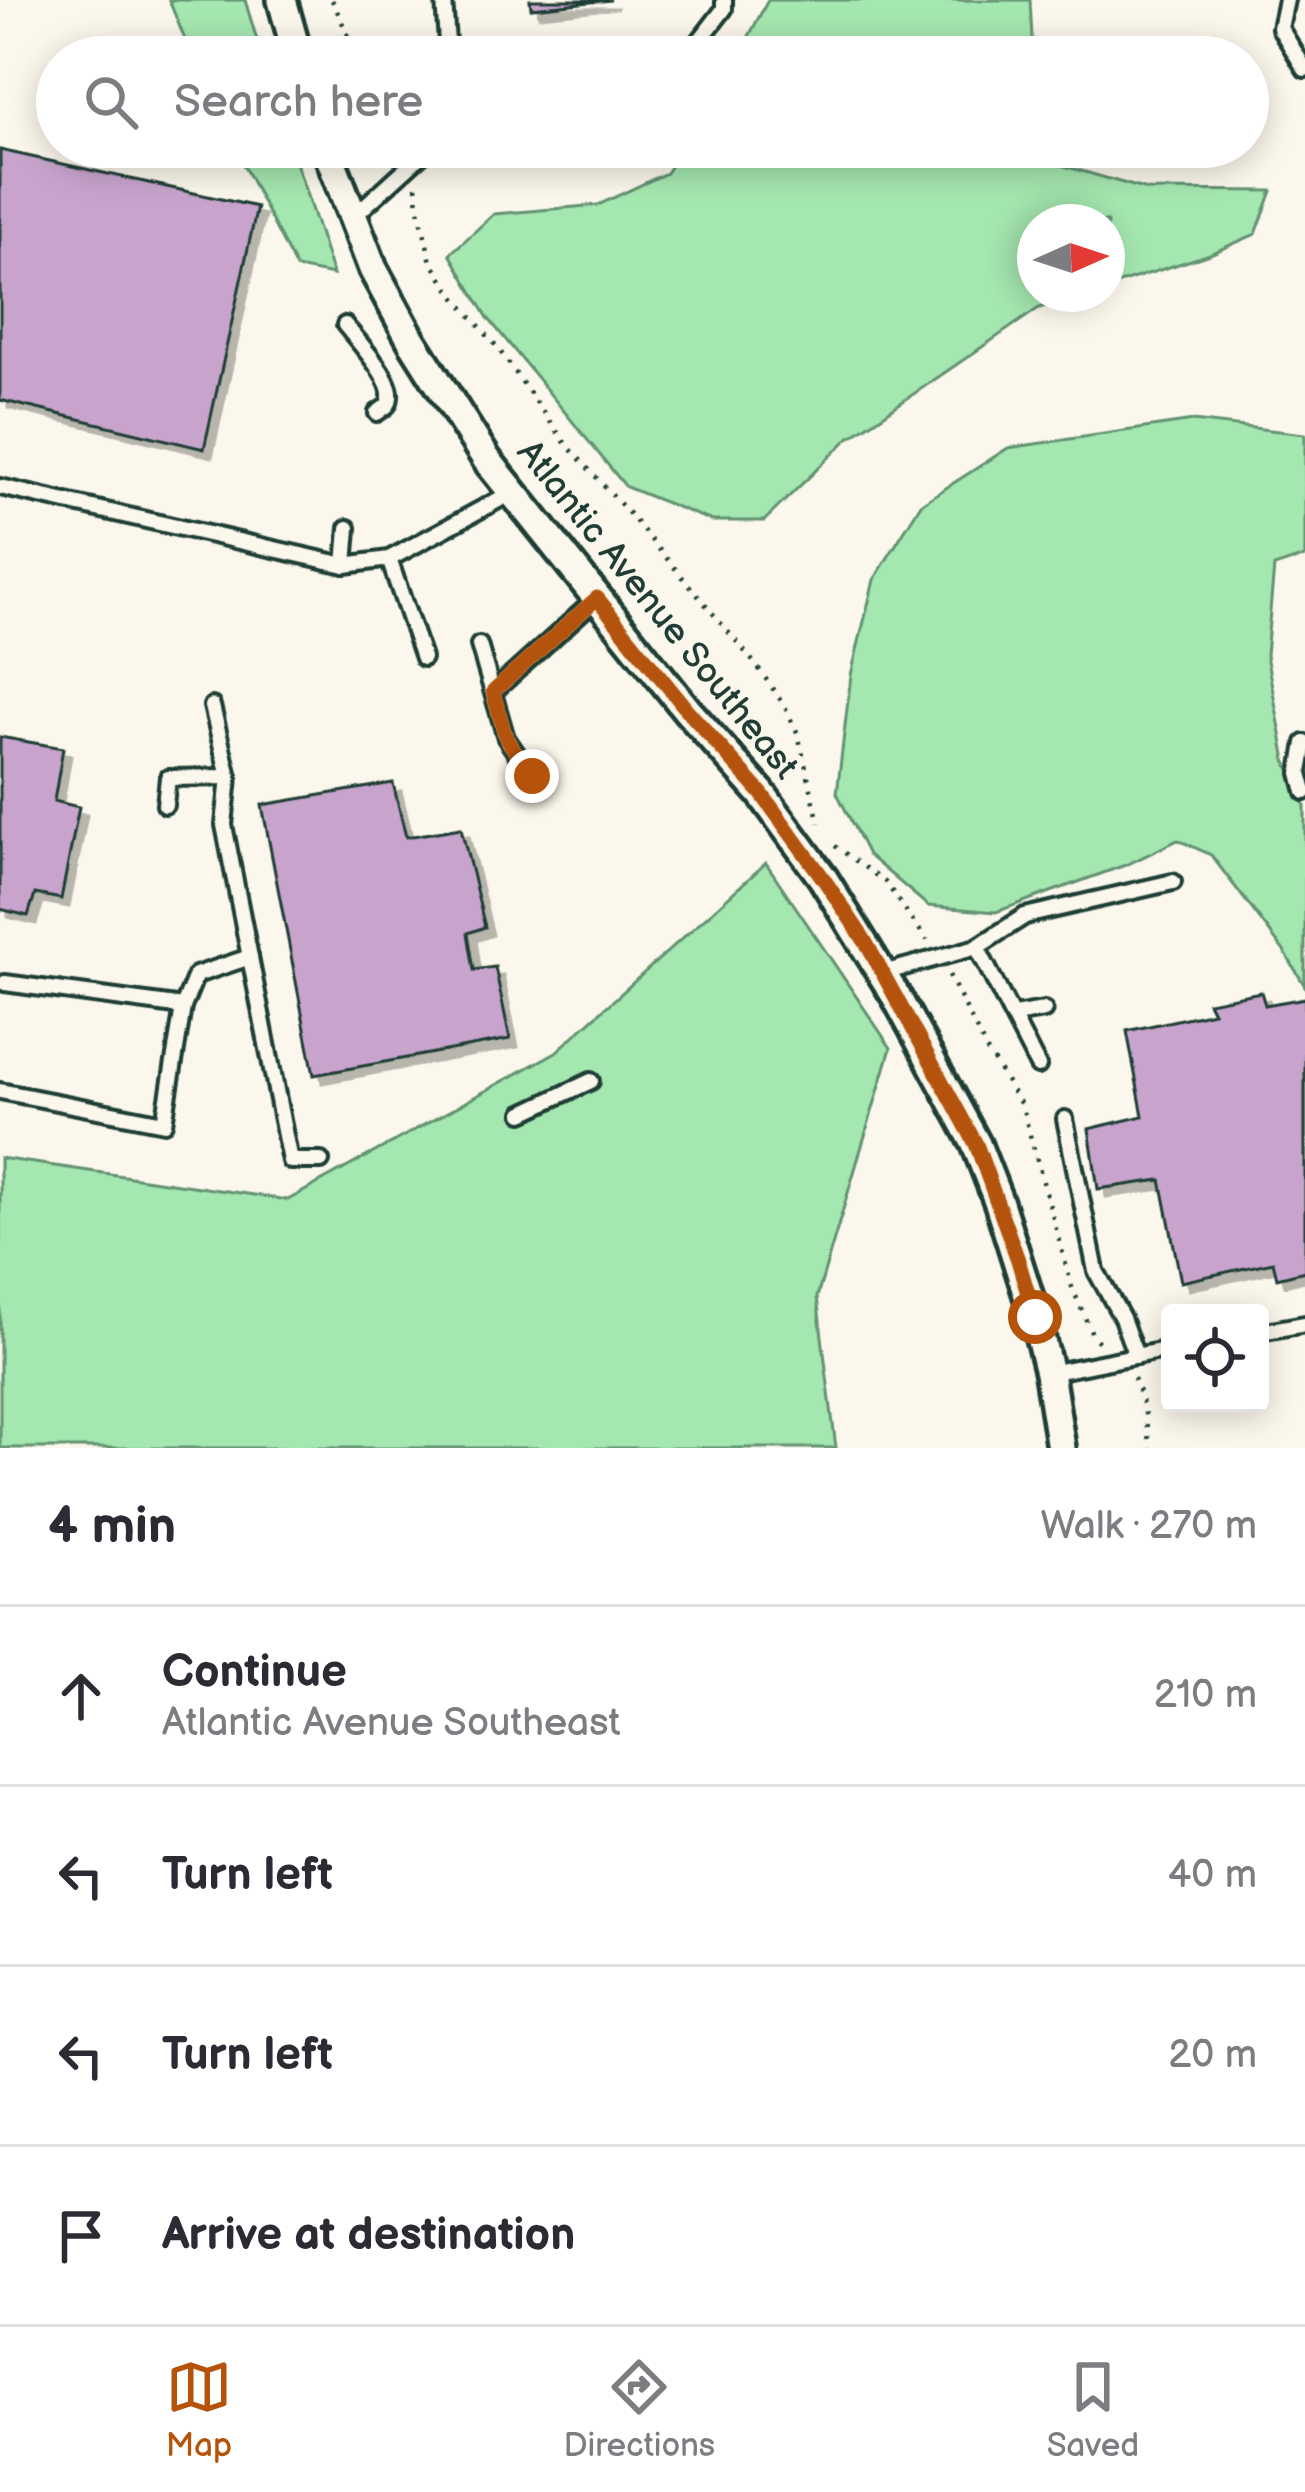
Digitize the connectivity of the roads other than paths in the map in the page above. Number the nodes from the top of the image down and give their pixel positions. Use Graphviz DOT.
graph roads {
  1 [pos="282,0"];
  2 [pos="443,0"];
  3 [pos="724,0"];
  4 [pos="1286,0"];
  5 [pos="292,36"];
  6 [pos="446,36"];
  7 [pos="703,36"];
  8 [pos="1305,69"];
  9 [pos="334,168"];
  10 [pos="409,168"];
  11 [pos="352,217"];
  12 [pos="345,326"];
  13 [pos="377,412"];
  14 [pos="0,488"];
  15 [pos="513,492"];
  16 [pos="348,528"];
  17 [pos="389,559"];
  18 [pos="345,565"];
  19 [pos="597,598"];
  20 [pos="479,645"];
  21 [pos="423,658"];
  22 [pos="493,692"];
  23 [pos="212,706"];
  24 [pos="1305,743"];
  25 [pos="229,776"];
  26 [pos="532,776"];
  27 [pos="1305,792"];
  28 [pos="166,805"];
  29 [pos="1173,882"];
  30 [pos="977,947"];
  31 [pos="250,957"];
  32 [pos="883,973"];
  33 [pos="5,983"];
  34 [pos="183,1006"];
  35 [pos="1044,1010"];
  36 [pos="1014,1015"];
  37 [pos="1038,1066"];
  38 [pos="591,1081"];
  39 [pos="0,1091"];
  40 [pos="523,1113"];
  41 [pos="1065,1119"];
  42 [pos="321,1161"];
  43 [pos="1305,1324"];
  44 [pos="1269,1330"];
  45 [pos="1161,1351"];
  46 [pos="1136,1355"];
  47 [pos="1048,1373"];
  48 [pos="1061,1448"];
  1 -- 5 [label="street"];
  2 -- 6 [label="lane"];
  3 -- 7 [label="lane"];
  4 -- 8 [label="lane"];
  9 -- 11 [label="street, Atlantic Avenue Southeast"];
  10 -- 11 [label="lane"];
  11 -- 15 [label="street, Atlantic Avenue Southeast"];
  12 -- 13 [label="lane"];
  14 -- 18 [label="lane"];
  15 -- 17 [label="lane"];
  15 -- 19 [label="street, Atlantic Avenue Southeast"];
  16 -- 18 [label="lane"];
  17 -- 18 [label="lane"];
  17 -- 21 [label="lane"];
  19 -- 22 [label="lane"];
  19 -- 32 [label="street, Atlantic Avenue Southeast"];
  20 -- 22 [label="lane"];
  22 -- 26 [label="lane"];
  23 -- 25 [label="lane"];
  24 -- 27 [label="lane"];
  25 -- 28 [label="lane"];
  25 -- 31 [label="lane"];
  29 -- 30 [label="lane"];
  30 -- 32 [label="lane"];
  30 -- 36 [label="lane"];
  31 -- 34 [label="lane"];
  31 -- 42 [label="lane"];
  32 -- 47 [label="street, Atlantic Avenue Southeast"];
  33 -- 34 [label="lane"];
  34 -- 39 [label="lane"];
  35 -- 36 [label="lane"];
  36 -- 37 [label="lane"];
  38 -- 40 [label="lane"];
  41 -- 46 [label="lane"];
  43 -- 44 [label="lane"];
  45 -- 46 [label="lane"];
  46 -- 47 [label="lane"];
  47 -- 48 [label="street, Atlantic Avenue Southeast"];
}
